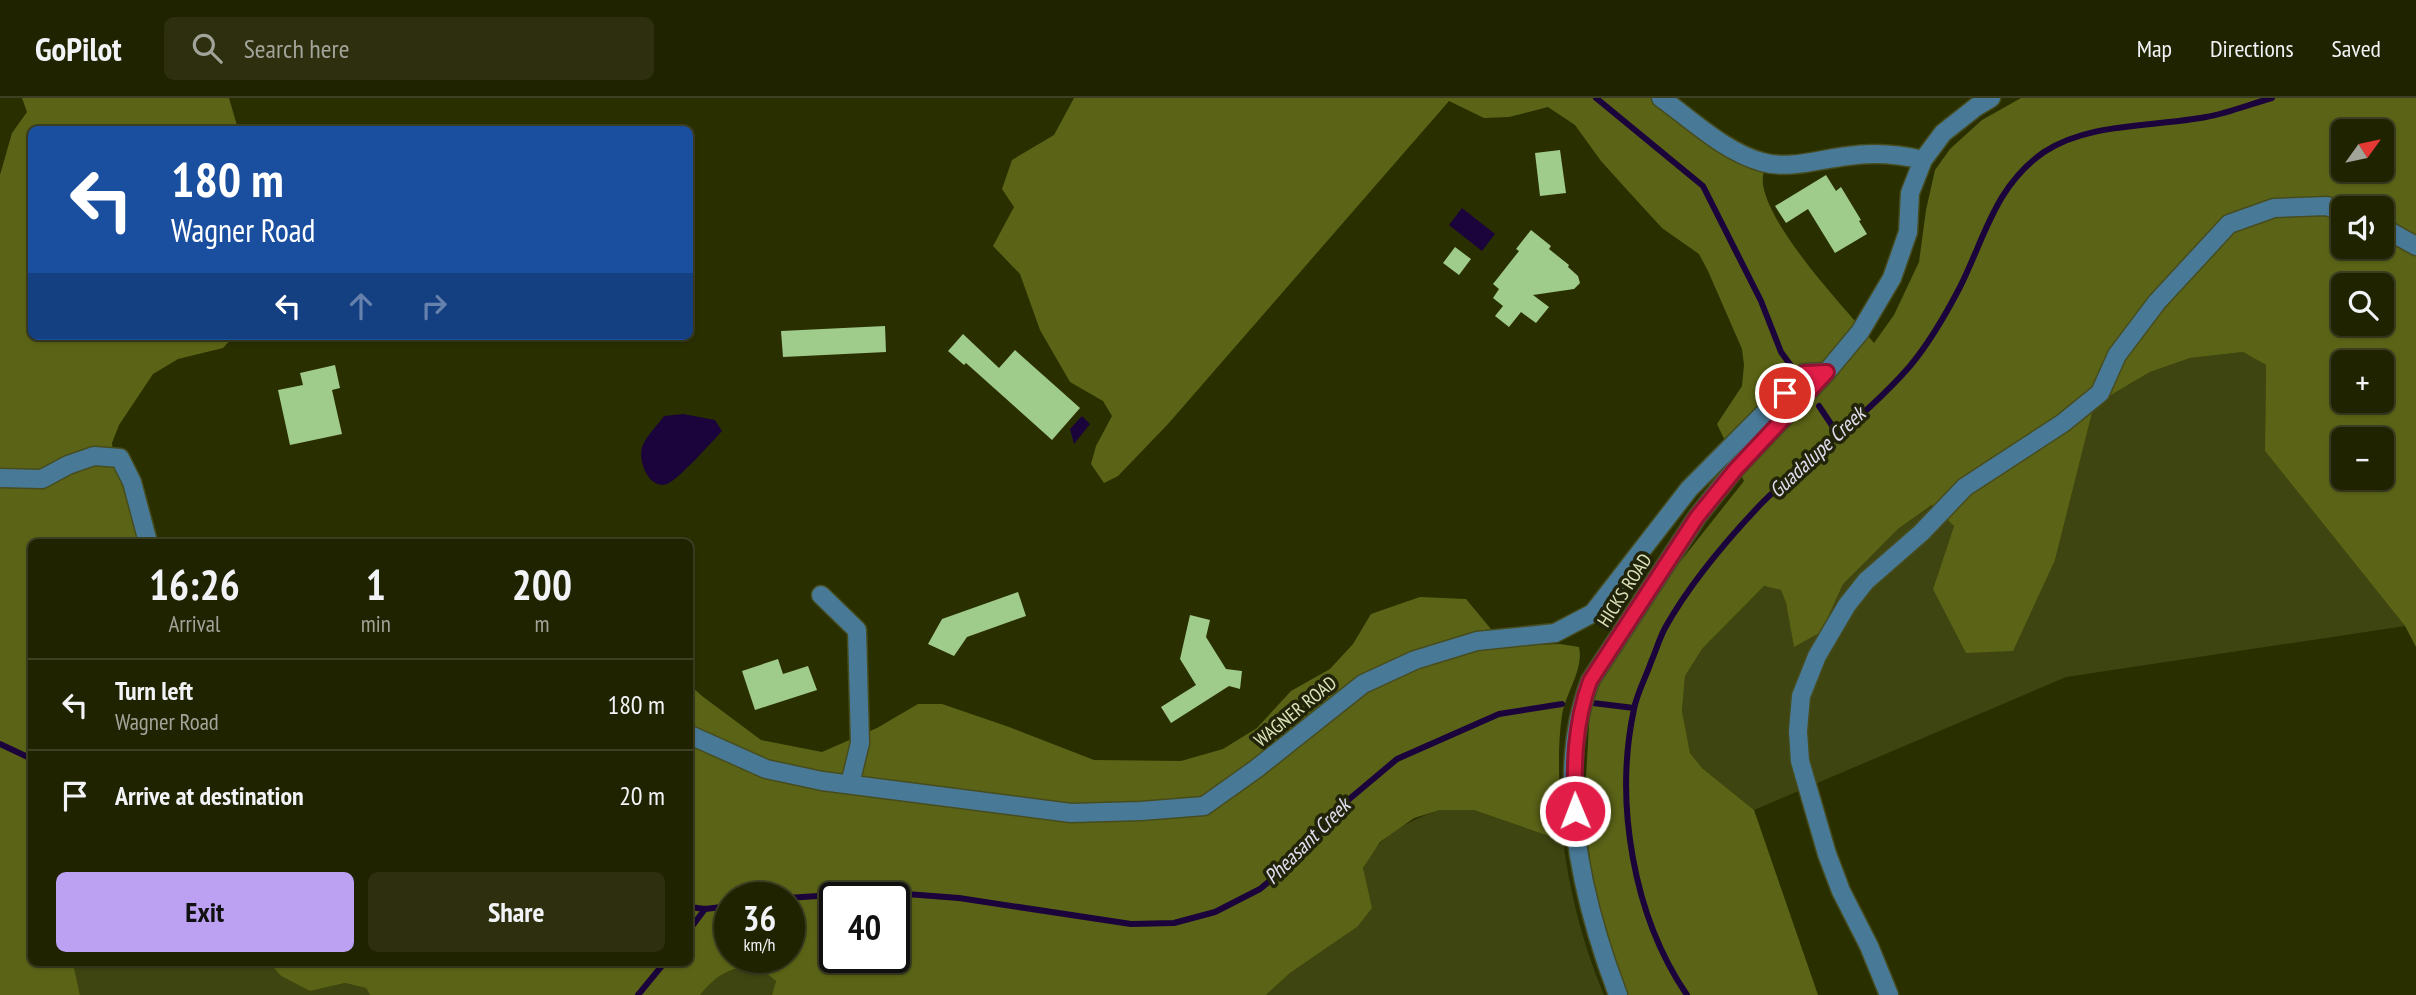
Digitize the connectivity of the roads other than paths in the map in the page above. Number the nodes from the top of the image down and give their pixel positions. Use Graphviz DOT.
graph roads {
  1 [pos="1661,98"];
  2 [pos="1991,98"];
  3 [pos="1923,160"];
  4 [pos="2331,208"];
  5 [pos="2394,234"];
  6 [pos="2416,246"];
  7 [pos="1827,372"];
  8 [pos="0,478"];
  9 [pos="147,539"];
  10 [pos="821,595"];
  11 [pos="693,736"];
  12 [pos="850,784"];
  13 [pos="1618,995"];
  14 [pos="1889,995"];
  1 -- 3 [label="street"];
  2 -- 3 [label="street, HICKS ROAD"];
  3 -- 7 [label="street, HICKS ROAD"];
  4 -- 14 [label="street"];
  5 -- 6 [label="street"];
  7 -- 12 [label="street, WAGNER ROAD"];
  7 -- 13 [label="street, HICKS ROAD"];
  8 -- 9 [label="street"];
  10 -- 12 [label="street"];
  11 -- 12 [label="street, WAGNER ROAD"];
}
